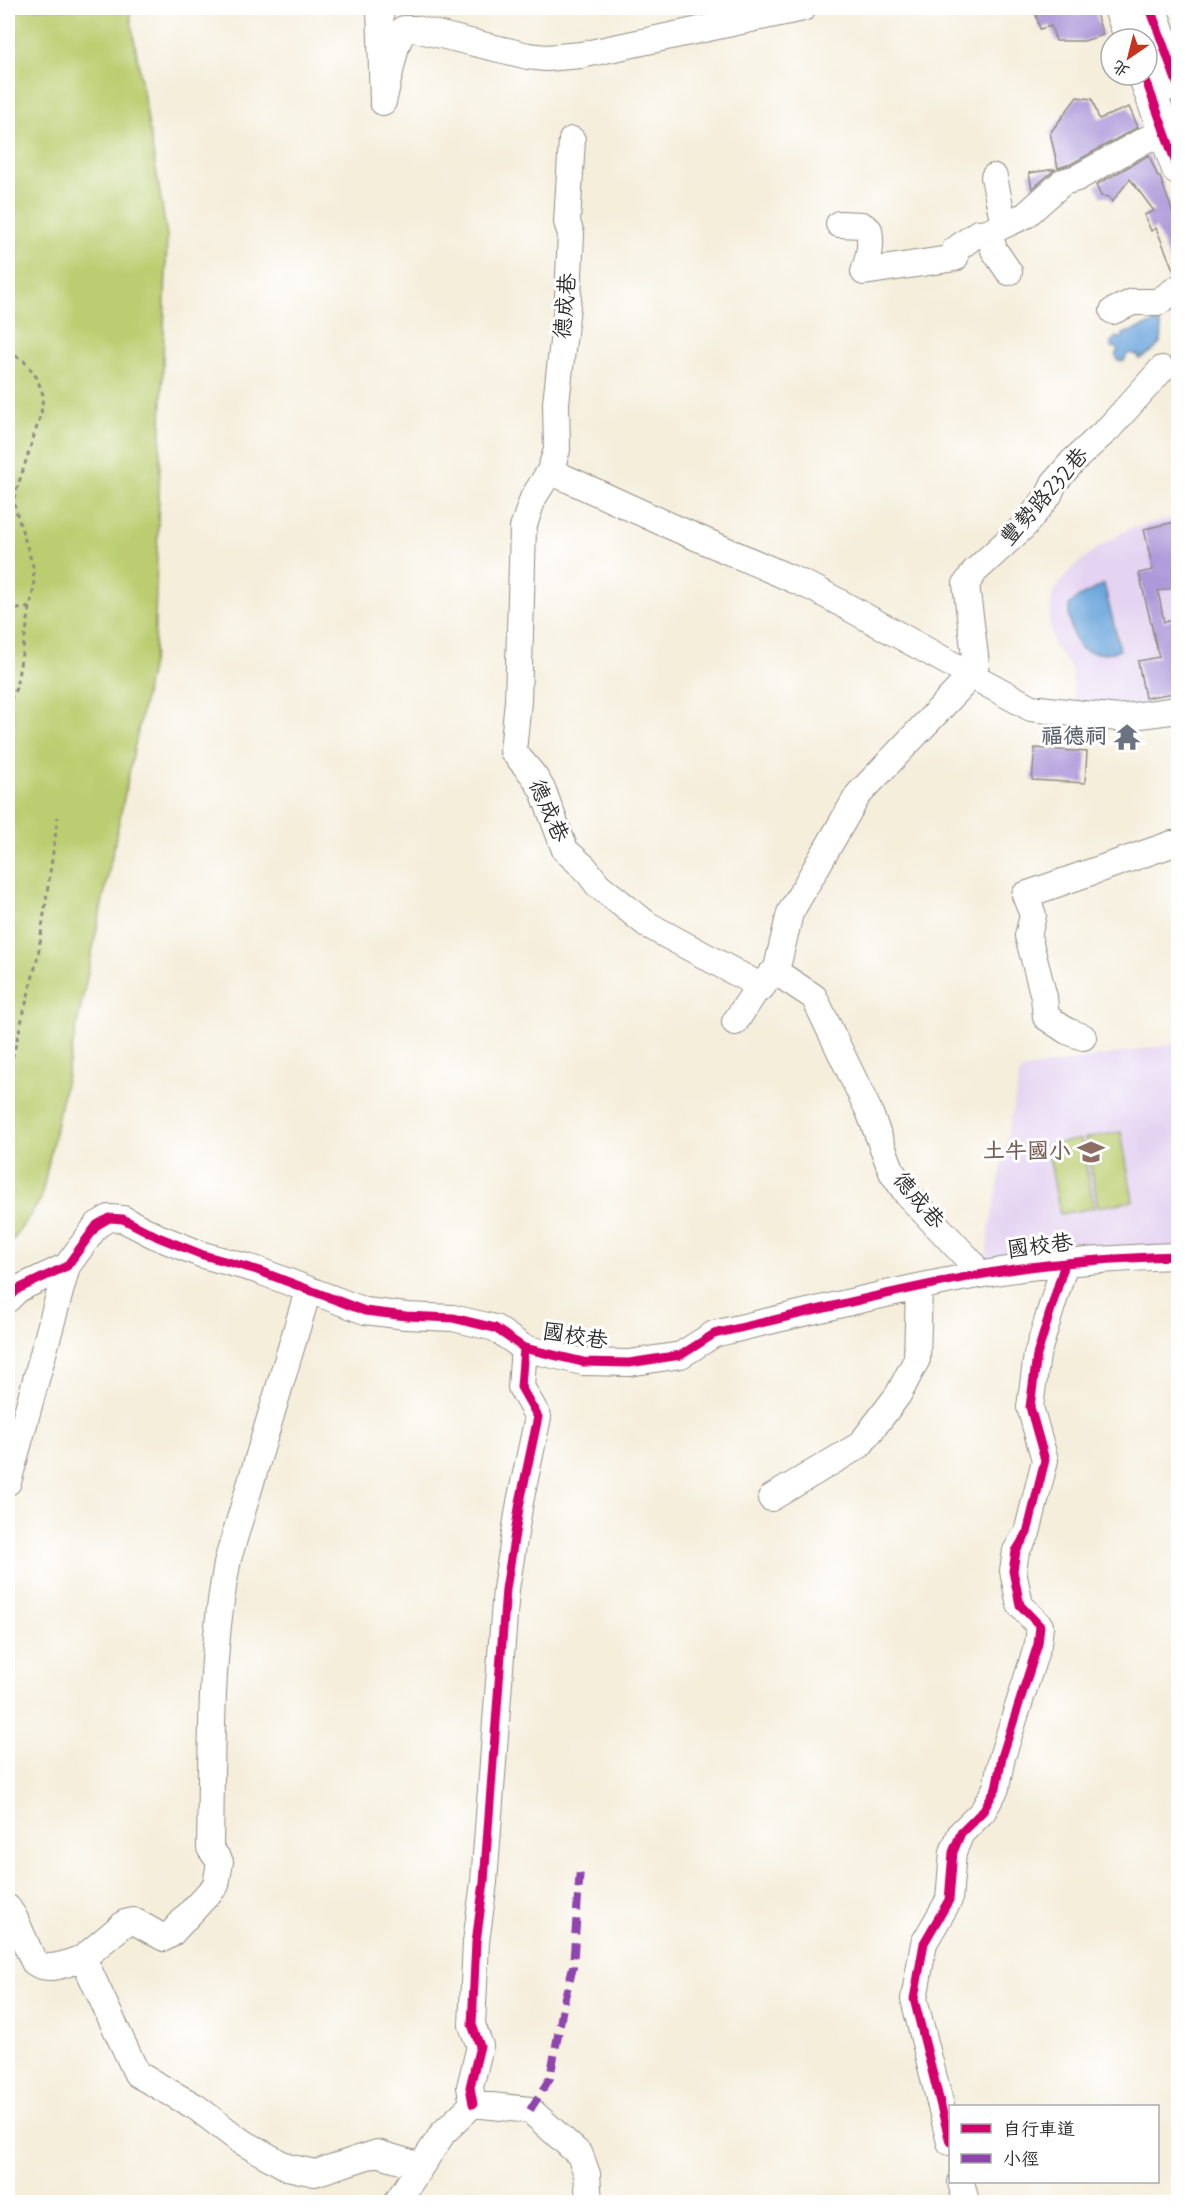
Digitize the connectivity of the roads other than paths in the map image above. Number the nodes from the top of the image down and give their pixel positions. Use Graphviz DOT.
graph roads {
  1 [pos="380,8"];
  2 [pos="803,8"];
  3 [pos="1120,8"];
  4 [pos="1150,8"];
  5 [pos="1127,27"];
  6 [pos="1179,86"];
  7 [pos="1148,87"];
  8 [pos="1165,133"];
  9 [pos="572,141"];
  10 [pos="1179,169"];
  11 [pos="994,177"];
  12 [pos="839,224"];
  13 [pos="996,229"];
  14 [pos="1009,272"];
  15 [pos="1179,288"];
  16 [pos="1113,311"];
  17 [pos="1162,369"];
  18 [pos="550,471"];
  19 [pos="972,675"];
  20 [pos="1179,710"];
  21 [pos="1179,844"];
  22 [pos="769,979"];
  23 [pos="735,1022"];
  24 [pos="1083,1036"];
  25 [pos="1179,1256"];
  26 [pos="1065,1263"];
  27 [pos="67,1266"];
  28 [pos="979,1275"];
  29 [pos="919,1288"];
  30 [pos="308,1290"];
  31 [pos="8,1299"];
  32 [pos="524,1348"];
  33 [pos="8,1482"];
  34 [pos="771,1498"];
  35 [pos="8,1908"];
  36 [pos="83,1958"];
  37 [pos="473,2104"];
  38 [pos="949,2134"];
  39 [pos="421,2166"];
  40 [pos="961,2183"];
  41 [pos="397,2202"];
  42 [pos="589,2202"];
  43 [pos="966,2202"];
  1 -- 2 [label="street"];
  3 -- 5 [label="main road"];
  4 -- 6 [label="main road"];
  7 -- 8 [label="main road"];
  8 -- 10 [label="main road"];
  8 -- 13 [label="street"];
  9 -- 18 [label="street, 德成巷"];
  11 -- 13 [label="street"];
  12 -- 13 [label="street"];
  13 -- 14 [label="street"];
  15 -- 16 [label="street"];
  17 -- 19 [label="street, 豐勢路232巷"];
  18 -- 19 [label="street"];
  18 -- 22 [label="street, 德成巷"];
  19 -- 20 [label="street"];
  19 -- 22 [label="street"];
  21 -- 24 [label="street"];
  22 -- 23 [label="street"];
  22 -- 28 [label="street, 德成巷"];
  25 -- 26 [label="street, 國校巷"];
  26 -- 28 [label="street, 國校巷"];
  26 -- 38 [label="street"];
  27 -- 30 [label="street, 國校巷"];
  27 -- 31 [label="street, 國校巷"];
  27 -- 33 [label="street"];
  28 -- 29 [label="street, 國校巷"];
  29 -- 32 [label="street, 國校巷"];
  29 -- 34 [label="street"];
  30 -- 32 [label="street, 國校巷"];
  30 -- 36 [label="street"];
  32 -- 37 [label="street"];
  35 -- 36 [label="street"];
  36 -- 39 [label="street"];
  37 -- 39 [label="street"];
  37 -- 42 [label="street"];
  39 -- 41 [label="street"];
  40 -- 43 [label="street"];
}
